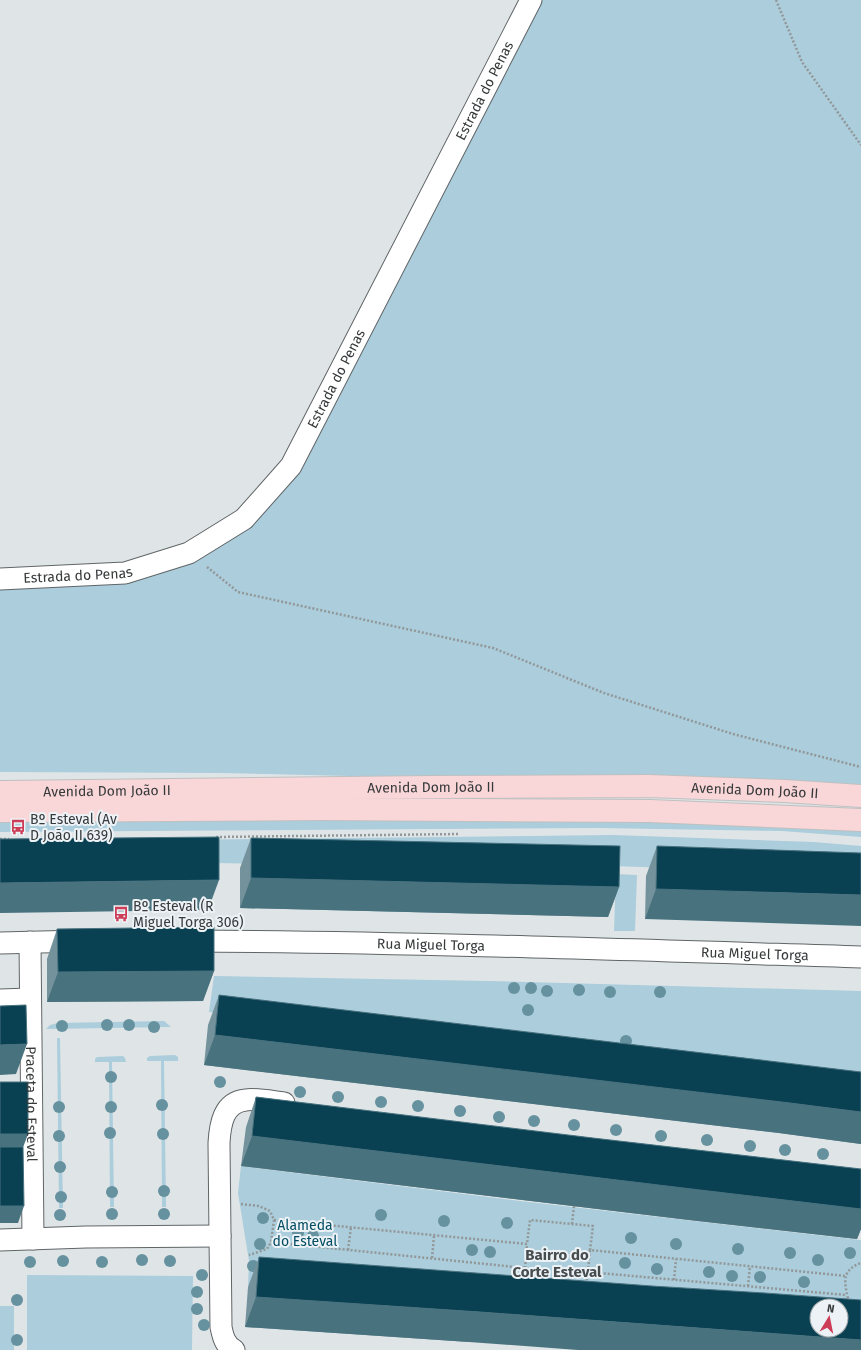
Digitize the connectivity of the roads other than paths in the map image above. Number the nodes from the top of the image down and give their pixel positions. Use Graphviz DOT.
graph roads {
  1 [pos="531,0"];
  2 [pos="0,579"];
  3 [pos="0,792"];
  4 [pos="861,796"];
  5 [pos="0,811"];
  6 [pos="861,820"];
  7 [pos="100,941"];
  8 [pos="169,941"];
  9 [pos="30,942"];
  10 [pos="0,943"];
  11 [pos="861,957"];
  12 [pos="30,999"];
  13 [pos="0,1000"];
  14 [pos="306,1106"];
  15 [pos="220,1236"];
  16 [pos="33,1239"];
  17 [pos="0,1240"];
  18 [pos="234,1350"];
  1 -- 2 [label="street, Estrada do Penas"];
  3 -- 4 [label="main road, Avenida Dom João II"];
  5 -- 6 [label="main road, Avenida Dom João II"];
  7 -- 9 [label="street"];
  8 -- 11 [label="street, Rua Miguel Torga"];
  9 -- 10 [label="street"];
  9 -- 12 [label="street, Praceta do Esteval"];
  12 -- 13 [label="street"];
  12 -- 16 [label="street, Praceta do Esteval"];
  14 -- 15 [label="street"];
  15 -- 16 [label="street"];
  15 -- 18 [label="street"];
  16 -- 17 [label="street"];
}
